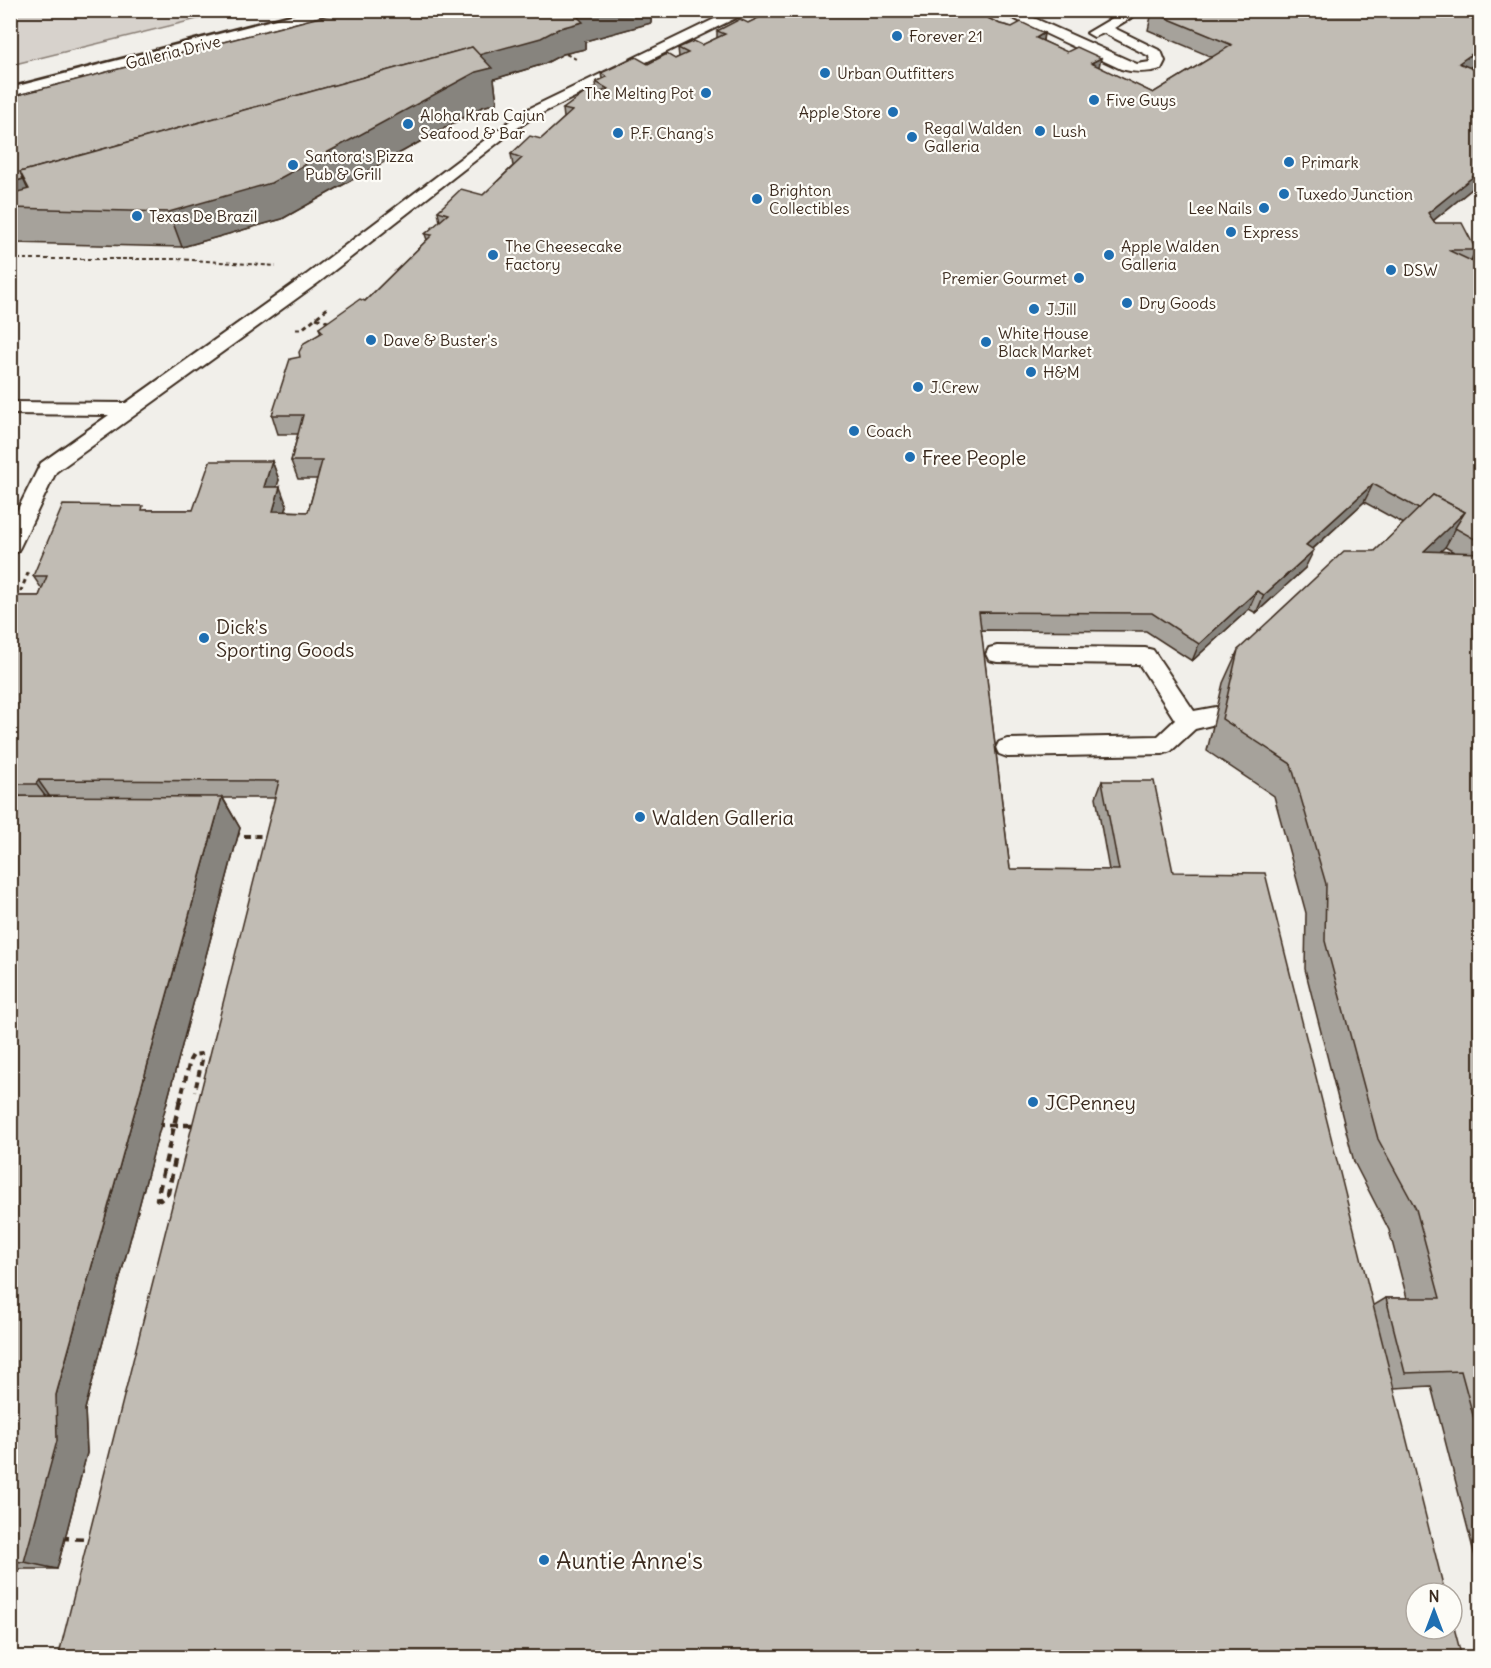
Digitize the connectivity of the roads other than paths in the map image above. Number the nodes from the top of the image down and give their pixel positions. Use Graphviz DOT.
graph roads {
  1 [pos="336,10"];
  2 [pos="745,10"];
  3 [pos="1003,10"];
  4 [pos="1137,10"];
  5 [pos="1104,28"];
  6 [pos="1076,43"];
  7 [pos="10,94"];
  8 [pos="10,408"];
  9 [pos="129,409"];
  10 [pos="10,547"];
  11 [pos="997,654"];
  12 [pos="1216,716"];
  13 [pos="1188,721"];
  14 [pos="1007,748"];
  1 -- 7 [label="street, Galleria Drive"];
  2 -- 9 [label="lane"];
  3 -- 6 [label="lane"];
  4 -- 5 [label="lane"];
  5 -- 6 [label="lane"];
  5 -- 6 [label="lane"];
  8 -- 9 [label="lane"];
  9 -- 10 [label="lane"];
  11 -- 13 [label="lane"];
  12 -- 13 [label="lane"];
  13 -- 14 [label="lane"];
}
